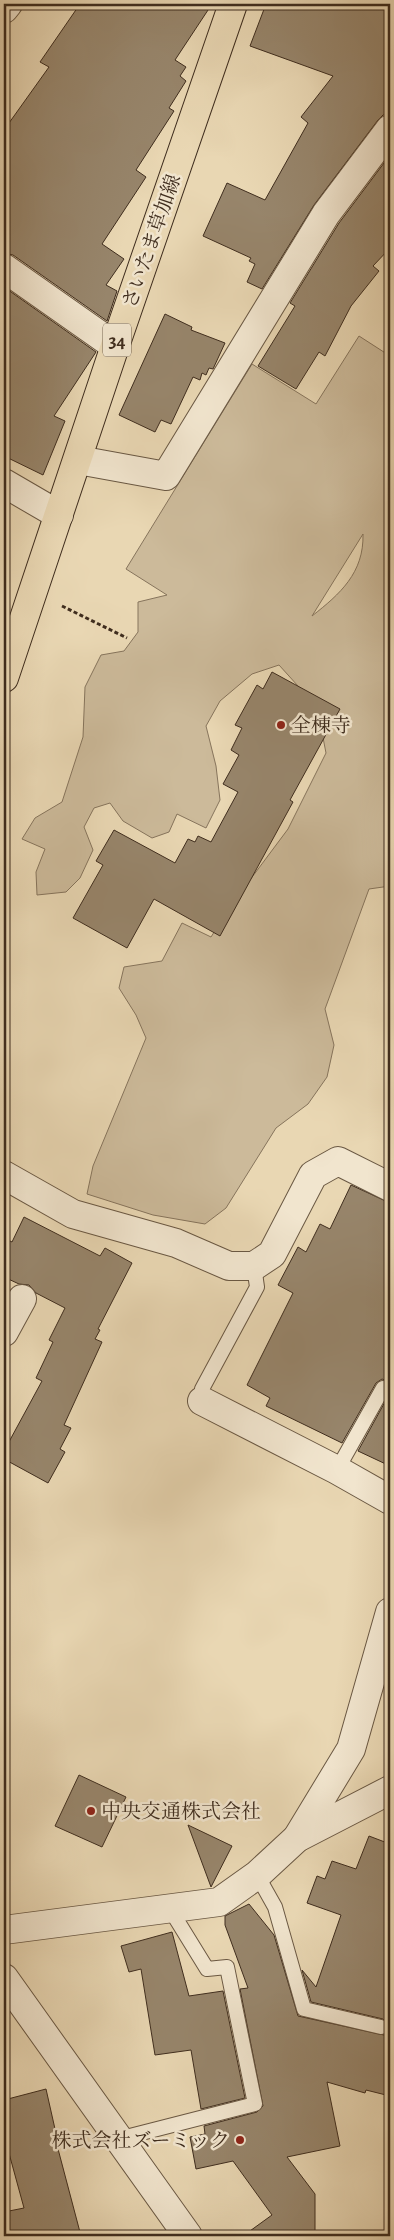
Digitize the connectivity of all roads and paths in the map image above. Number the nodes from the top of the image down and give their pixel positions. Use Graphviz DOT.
graph roads {
  1 [pos="8,4"];
  2 [pos="233,4"];
  3 [pos="4,9"];
  4 [pos="390,130"];
  5 [pos="4,268"];
  6 [pos="115,346"];
  7 [pos="78,460"];
  8 [pos="4,483"];
  9 [pos="59,515"];
  10 [pos="57,603"];
  11 [pos="127,638"];
  12 [pos="4,678"];
  13 [pos="4,1175"];
  14 [pos="390,1187"];
  15 [pos="254,1266"];
  16 [pos="22,1299"];
  17 [pos="4,1332"];
  18 [pos="390,1392"];
  19 [pos="202,1401"];
  20 [pos="336,1470"];
  21 [pos="390,1500"];
  22 [pos="390,1612"];
  23 [pos="390,1790"];
  24 [pos="297,1838"];
  25 [pos="257,1875"];
  26 [pos="170,1908"];
  27 [pos="4,1930"];
  28 [pos="4,1978"];
  29 [pos="381,2027"];
  30 [pos="118,2139"];
  31 [pos="188,2236"];
  1 -- 3 [label="street"];
  2 -- 6 [label="main road, さいたま草加線 / 34"];
  4 -- 7 [label="street"];
  5 -- 6 [label="street"];
  6 -- 7 [label="main road, さいたま草加線 / 34"];
  7 -- 9 [label="main road, さいたま草加線 / 34"];
  8 -- 9 [label="street"];
  9 -- 12 [label="main road, さいたま草加線 / 34"];
  10 -- 11 [label="path"];
  13 -- 15 [label="street"];
  14 -- 15 [label="street"];
  15 -- 19 [label="lane"];
  16 -- 17 [label="street"];
  18 -- 20 [label="lane"];
  19 -- 20 [label="street"];
  20 -- 21 [label="street"];
  22 -- 24 [label="street"];
  23 -- 24 [label="street"];
  24 -- 25 [label="street"];
  25 -- 26 [label="street"];
  25 -- 29 [label="lane"];
  26 -- 27 [label="street"];
  26 -- 30 [label="lane"];
  28 -- 30 [label="street"];
  30 -- 31 [label="street"];
}
